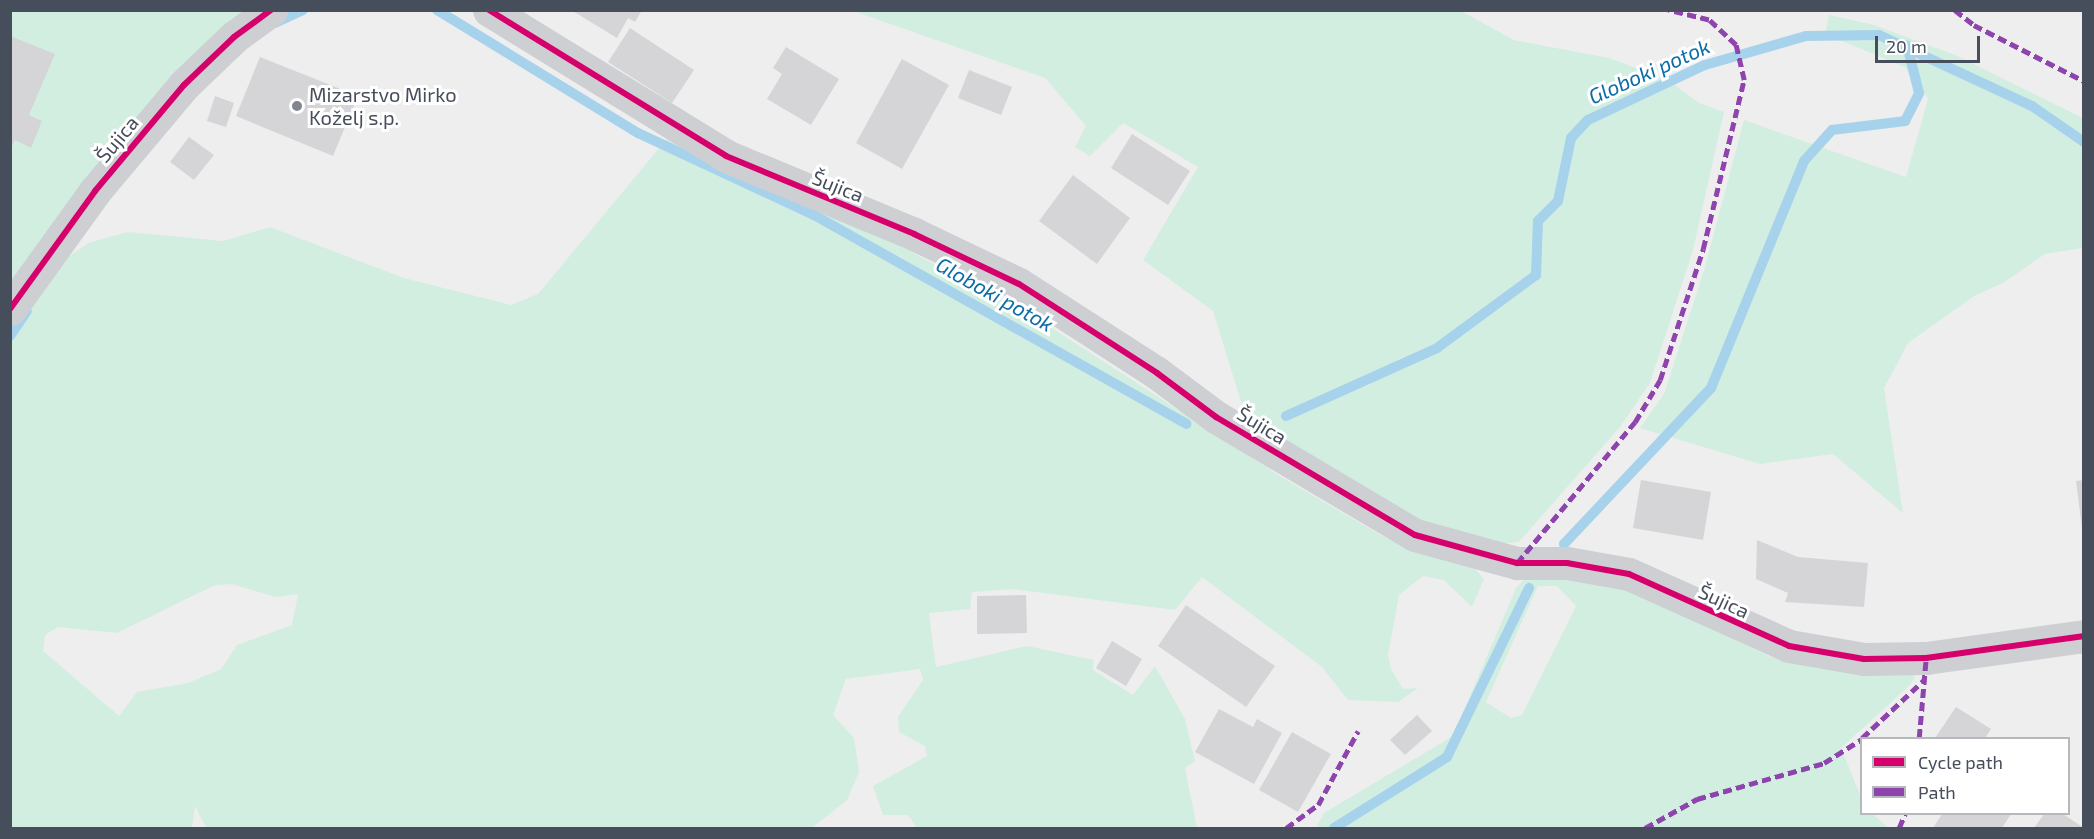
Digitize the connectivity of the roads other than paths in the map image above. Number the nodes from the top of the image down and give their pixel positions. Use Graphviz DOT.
graph roads {
  1 [pos="271,10"];
  2 [pos="489,10"];
  3 [pos="10,309"];
  4 [pos="2084,636"];
  1 -- 3 [label="street, Šujica"];
  2 -- 4 [label="street, Šujica"];
}
